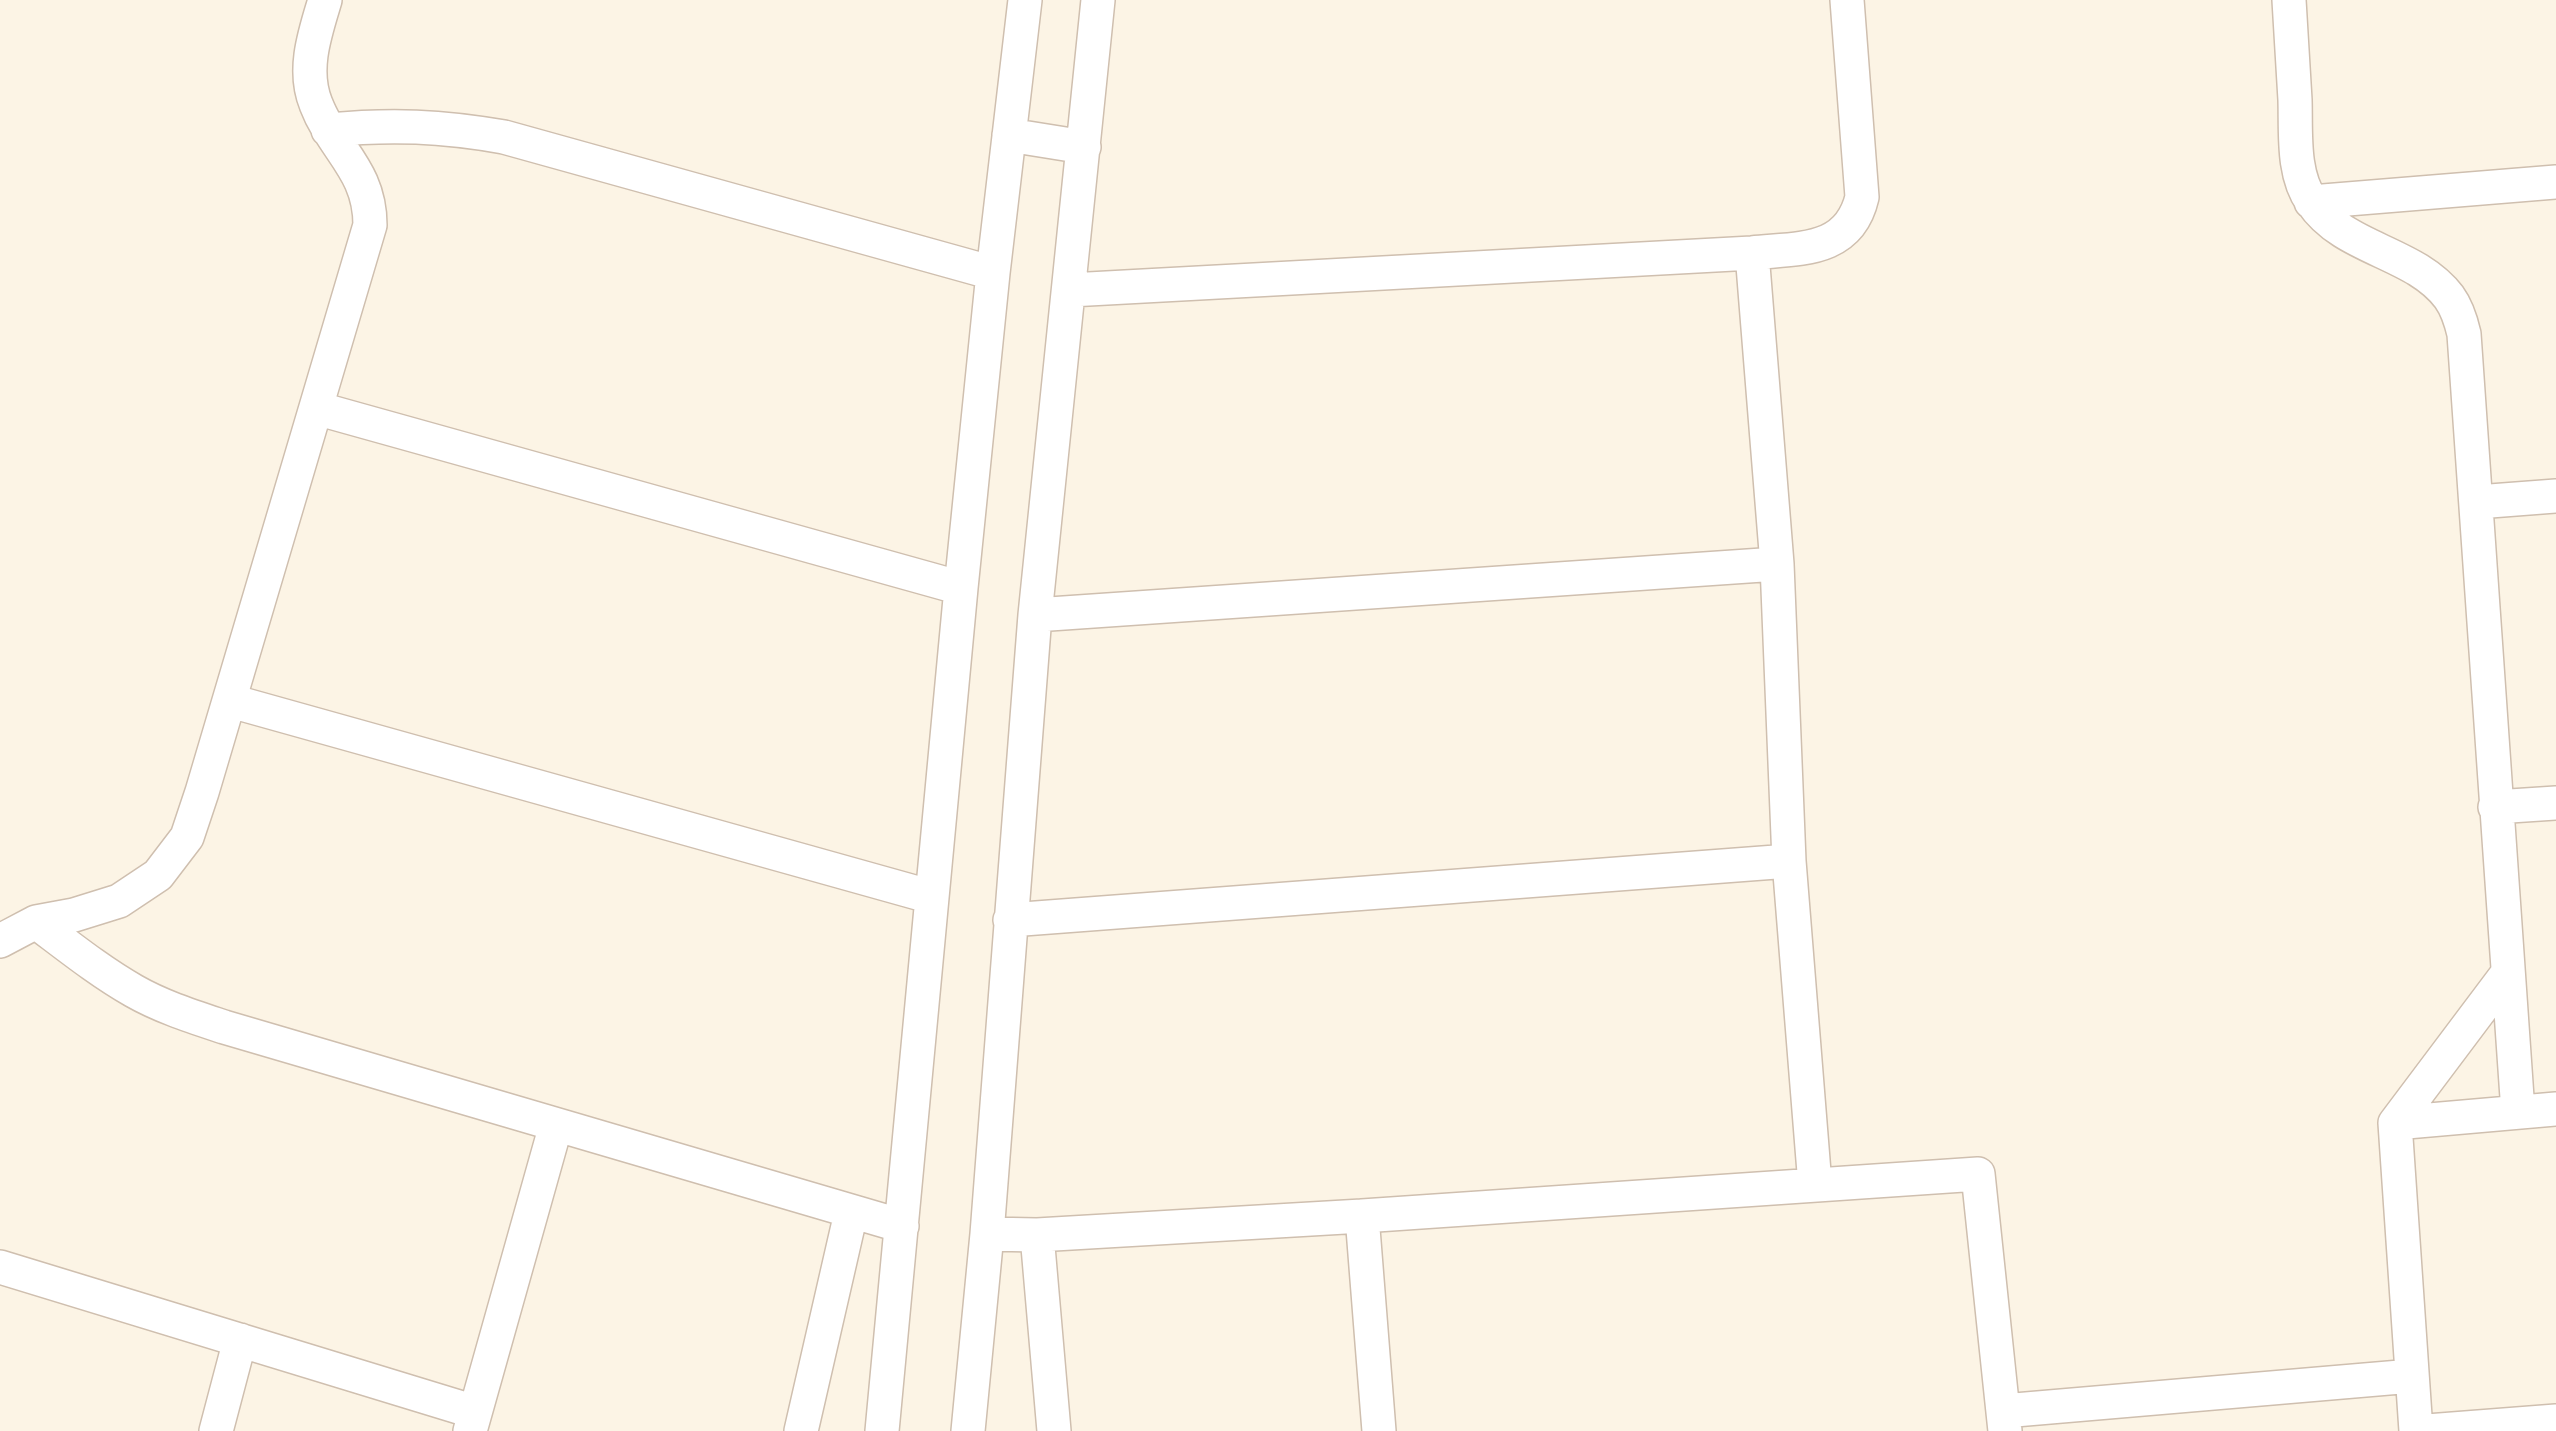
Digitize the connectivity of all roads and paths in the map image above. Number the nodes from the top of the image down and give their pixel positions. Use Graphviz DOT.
graph roads {
  1 [pos="325,0"];
  2 [pos="1025,0"];
  3 [pos="1098,0"];
  4 [pos="1847,0"];
  5 [pos="2289,0"];
  6 [pos="328,130"];
  7 [pos="1009,135"];
  8 [pos="1084,147"];
  9 [pos="2556,182"];
  10 [pos="2311,201"];
  11 [pos="1752,253"];
  12 [pos="993,273"];
  13 [pos="1070,290"];
  14 [pos="316,408"];
  15 [pos="2556,496"];
  16 [pos="2477,502"];
  17 [pos="1777,564"];
  18 [pos="960,588"];
  19 [pos="1035,615"];
  20 [pos="231,701"];
  21 [pos="2556,803"];
  22 [pos="2495,807"];
  23 [pos="1789,861"];
  24 [pos="932,897"];
  25 [pos="1011,920"];
  26 [pos="36,922"];
  27 [pos="0,941"];
  28 [pos="2507,974"];
  29 [pos="2556,1109"];
  30 [pos="2518,1112"];
  31 [pos="2395,1123"];
  32 [pos="556,1125"];
  33 [pos="1815,1185"];
  34 [pos="851,1213"];
  35 [pos="1362,1216"];
  36 [pos="902,1226"];
  37 [pos="987,1234"];
  38 [pos="1037,1235"];
  39 [pos="0,1267"];
  40 [pos="240,1340"];
  41 [pos="2412,1376"];
  42 [pos="472,1421"];
  43 [pos="2004,1421"];
  44 [pos="2556,1421"];
  45 [pos="216,1431"];
  46 [pos="801,1431"];
  47 [pos="882,1431"];
  48 [pos="968,1431"];
  49 [pos="1054,1431"];
  50 [pos="1379,1431"];
  51 [pos="2416,1431"];
  52 [pos="2427,1431"];
  1 -- 6 [label="street"];
  2 -- 7 [label="street"];
  3 -- 8 [label="street"];
  4 -- 11 [label="street"];
  5 -- 10 [label="street"];
  6 -- 12 [label="street"];
  6 -- 14 [label="street"];
  7 -- 8 [label="street"];
  7 -- 12 [label="street"];
  8 -- 13 [label="street"];
  9 -- 10 [label="street"];
  10 -- 16 [label="street"];
  11 -- 13 [label="street"];
  11 -- 17 [label="street"];
  12 -- 18 [label="street"];
  13 -- 19 [label="street"];
  14 -- 18 [label="street"];
  14 -- 20 [label="street"];
  15 -- 16 [label="street"];
  16 -- 22 [label="street"];
  17 -- 19 [label="street"];
  17 -- 23 [label="street"];
  18 -- 24 [label="street"];
  19 -- 25 [label="street"];
  20 -- 24 [label="street"];
  20 -- 26 [label="street"];
  21 -- 22 [label="street"];
  22 -- 28 [label="street"];
  23 -- 25 [label="street"];
  23 -- 33 [label="street"];
  24 -- 36 [label="street"];
  25 -- 37 [label="street"];
  26 -- 27 [label="street"];
  26 -- 32 [label="street"];
  28 -- 30 [label="street"];
  28 -- 31 [label="street"];
  29 -- 30 [label="street"];
  30 -- 31 [label="street"];
  31 -- 41 [label="street"];
  32 -- 34 [label="street"];
  32 -- 42 [label="street"];
  33 -- 35 [label="street"];
  33 -- 43 [label="street"];
  34 -- 36 [label="street"];
  34 -- 46 [label="street"];
  35 -- 38 [label="street"];
  35 -- 50 [label="street"];
  36 -- 47 [label="street"];
  37 -- 38 [label="street"];
  37 -- 48 [label="street"];
  38 -- 49 [label="street"];
  39 -- 40 [label="street"];
  40 -- 42 [label="street"];
  40 -- 45 [label="street"];
  41 -- 43 [label="street"];
  41 -- 51 [label="street"];
  44 -- 52 [label="street"];
}
